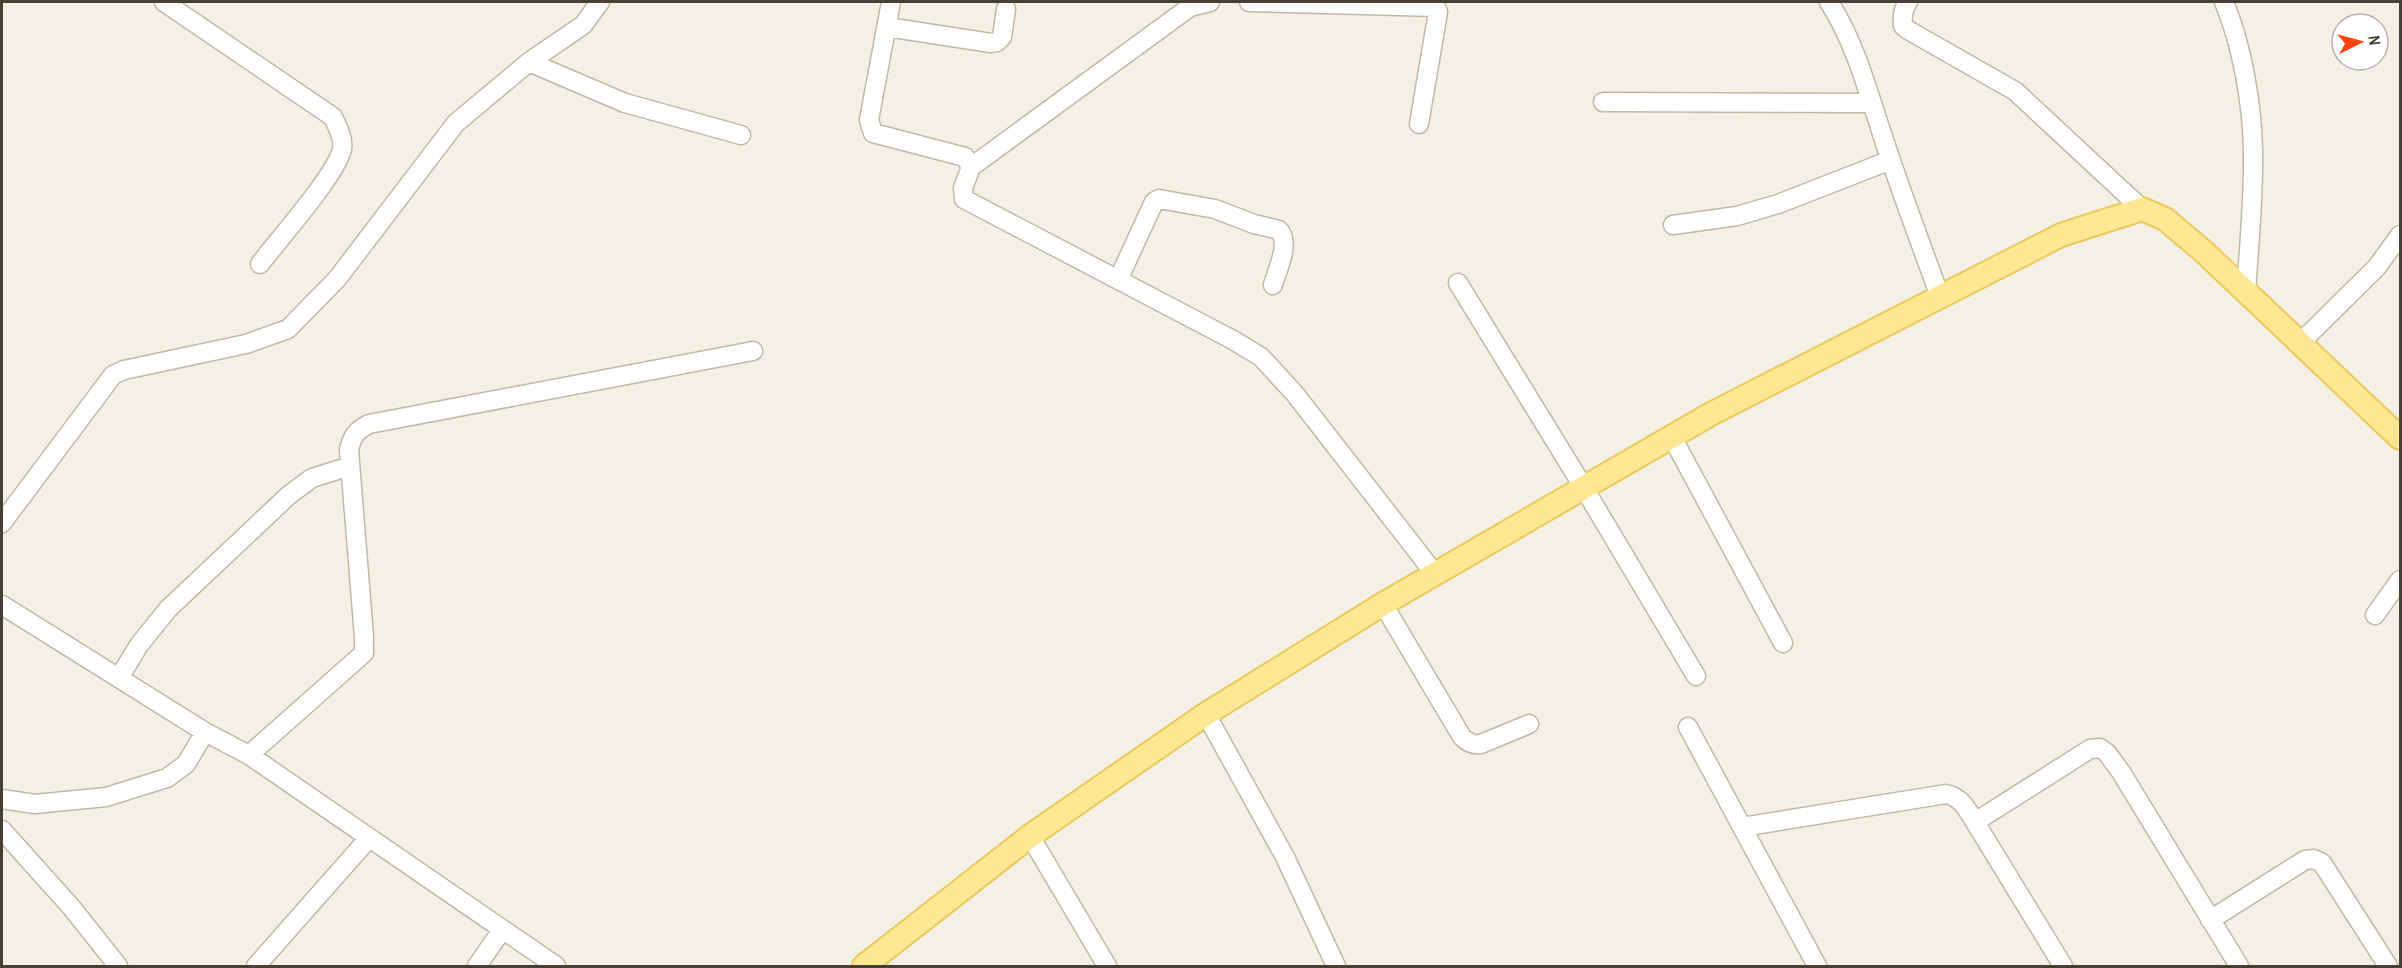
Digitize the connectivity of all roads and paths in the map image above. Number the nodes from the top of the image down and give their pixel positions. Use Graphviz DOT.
graph roads {
  1 [pos="164,2"];
  2 [pos="600,2"];
  3 [pos="891,2"];
  4 [pos="1210,2"];
  5 [pos="1249,2"];
  6 [pos="1829,2"];
  7 [pos="1908,2"];
  8 [pos="2224,2"];
  9 [pos="1375,3"];
  10 [pos="1006,9"];
  11 [pos="887,27"];
  12 [pos="529,62"];
  13 [pos="1603,102"];
  14 [pos="1872,103"];
  15 [pos="1419,124"];
  16 [pos="741,135"];
  17 [pos="1891,160"];
  18 [pos="971,167"];
  19 [pos="2142,209"];
  20 [pos="1673,225"];
  21 [pos="2400,234"];
  22 [pos="260,264"];
  23 [pos="1118,280"];
  24 [pos="1458,283"];
  25 [pos="1273,285"];
  26 [pos="2247,292"];
  27 [pos="1940,297"];
  28 [pos="2300,343"];
  29 [pos="753,351"];
  30 [pos="1672,437"];
  31 [pos="2400,438"];
  32 [pos="351,466"];
  33 [pos="1584,488"];
  34 [pos="2,523"];
  35 [pos="1435,574"];
  36 [pos="2400,580"];
  37 [pos="1383,604"];
  38 [pos="2,605"];
  39 [pos="2375,615"];
  40 [pos="1783,643"];
  41 [pos="1696,676"];
  42 [pos="118,678"];
  43 [pos="1206,714"];
  44 [pos="1529,724"];
  45 [pos="1688,727"];
  46 [pos="205,732"];
  47 [pos="249,755"];
  48 [pos="2,799"];
  49 [pos="1975,822"];
  50 [pos="1742,827"];
  51 [pos="2,830"];
  52 [pos="1030,836"];
  53 [pos="369,838"];
  54 [pos="2210,920"];
  55 [pos="502,930"];
  56 [pos="2392,963"];
  57 [pos="1104,965"];
  58 [pos="118,966"];
  59 [pos="256,966"];
  60 [pos="477,966"];
  61 [pos="556,966"];
  62 [pos="864,966"];
  63 [pos="1336,966"];
  64 [pos="1817,966"];
  65 [pos="2063,966"];
  66 [pos="2239,966"];
  1 -- 22 [label="street"];
  2 -- 12 [label="street"];
  3 -- 11 [label="street"];
  4 -- 18 [label="street"];
  5 -- 9 [label="street"];
  6 -- 14 [label="street"];
  7 -- 19 [label="street"];
  8 -- 26 [label="street"];
  9 -- 15 [label="street"];
  10 -- 11 [label="street"];
  11 -- 18 [label="street"];
  12 -- 16 [label="street"];
  12 -- 34 [label="street"];
  13 -- 14 [label="street"];
  14 -- 17 [label="street"];
  17 -- 20 [label="street"];
  17 -- 27 [label="street"];
  18 -- 23 [label="street"];
  19 -- 26 [label="main road"];
  19 -- 27 [label="main road"];
  21 -- 28 [label="street"];
  23 -- 25 [label="street"];
  23 -- 35 [label="street"];
  24 -- 33 [label="street"];
  26 -- 28 [label="main road"];
  27 -- 30 [label="main road"];
  28 -- 31 [label="main road"];
  29 -- 32 [label="street"];
  30 -- 33 [label="main road"];
  30 -- 40 [label="street"];
  32 -- 42 [label="street"];
  32 -- 47 [label="street"];
  33 -- 35 [label="main road"];
  33 -- 41 [label="street"];
  35 -- 37 [label="main road"];
  36 -- 39 [label="street"];
  37 -- 43 [label="main road"];
  37 -- 44 [label="street"];
  38 -- 42 [label="street"];
  42 -- 46 [label="street"];
  43 -- 52 [label="main road"];
  43 -- 63 [label="street"];
  45 -- 50 [label="street"];
  46 -- 47 [label="street"];
  46 -- 48 [label="street"];
  47 -- 53 [label="street"];
  49 -- 50 [label="street"];
  49 -- 54 [label="street"];
  49 -- 65 [label="street"];
  50 -- 64 [label="street"];
  51 -- 58 [label="street"];
  52 -- 57 [label="street"];
  52 -- 62 [label="main road"];
  53 -- 55 [label="street"];
  53 -- 59 [label="street"];
  54 -- 56 [label="street"];
  54 -- 66 [label="street"];
  55 -- 60 [label="street"];
  55 -- 61 [label="street"];
}
